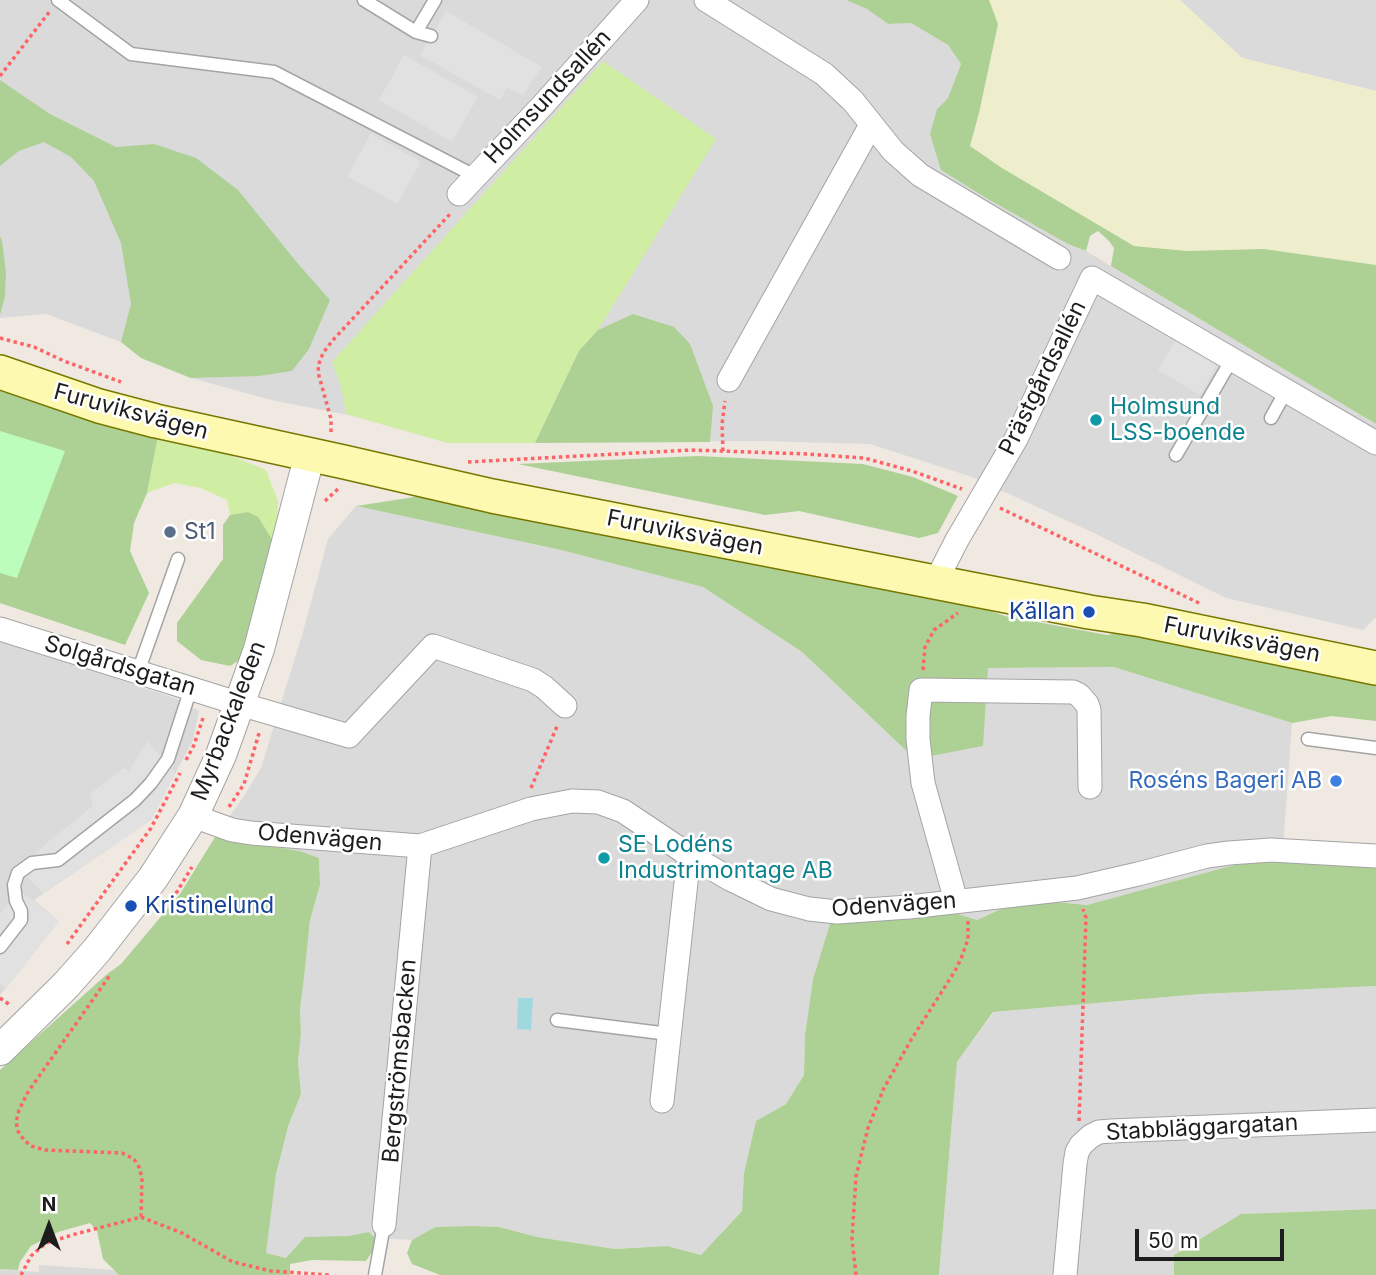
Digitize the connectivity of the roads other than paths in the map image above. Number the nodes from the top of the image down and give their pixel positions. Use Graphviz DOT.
graph roads {
  1 [pos="58,0"];
  2 [pos="364,0"];
  3 [pos="435,0"];
  4 [pos="637,0"];
  5 [pos="706,0"];
  6 [pos="416,32"];
  7 [pos="431,36"];
  8 [pos="871,125"];
  9 [pos="475,176"];
  10 [pos="459,194"];
  11 [pos="1059,258"];
  12 [pos="1232,359"];
  13 [pos="0,372"];
  14 [pos="729,380"];
  15 [pos="1286,391"];
  16 [pos="1270,418"];
  17 [pos="321,439"];
  18 [pos="1376,443"];
  19 [pos="1176,455"];
  20 [pos="178,559"];
  21 [pos="936,581"];
  22 [pos="0,629"];
  23 [pos="1376,668"];
  24 [pos="138,672"];
  25 [pos="189,693"];
  26 [pos="240,704"];
  27 [pos="565,706"];
  28 [pos="1308,739"];
  29 [pos="1376,748"];
  30 [pos="1090,787"];
  31 [pos="193,816"];
  32 [pos="420,846"];
  33 [pos="689,856"];
  34 [pos="1376,856"];
  35 [pos="956,901"];
  36 [pos="0,947"];
  37 [pos="557,1020"];
  38 [pos="669,1034"];
  39 [pos="0,1050"];
  40 [pos="662,1101"];
  41 [pos="1376,1120"];
  42 [pos="384,1225"];
  43 [pos="375,1275"];
  44 [pos="1065,1275"];
  1 -- 9 [label="lane"];
  2 -- 6 [label="lane"];
  3 -- 6 [label="lane"];
  4 -- 9 [label="street, Holmsundsallén"];
  5 -- 8 [label="street"];
  6 -- 7 [label="lane"];
  8 -- 11 [label="street"];
  8 -- 14 [label="street"];
  9 -- 10 [label="street, Holmsundsallén"];
  12 -- 15 [label="street, Prästgårdsallén"];
  12 -- 19 [label="lane"];
  12 -- 21 [label="street, Prästgårdsallén"];
  13 -- 17 [label="main road, Furuviksvägen"];
  15 -- 16 [label="lane"];
  15 -- 18 [label="street, Prästgårdsallén"];
  17 -- 21 [label="main road, Furuviksvägen"];
  17 -- 26 [label="street, Myrbackaleden"];
  20 -- 24 [label="lane"];
  21 -- 23 [label="main road, Furuviksvägen"];
  22 -- 24 [label="street, Solgårdsgatan"];
  24 -- 25 [label="street, Solgårdsgatan"];
  25 -- 26 [label="street, Solgårdsgatan"];
  25 -- 36 [label="lane"];
  26 -- 27 [label="street, Solgårdsgatan"];
  26 -- 31 [label="street, Myrbackaleden"];
  28 -- 29 [label="lane"];
  30 -- 35 [label="street"];
  31 -- 32 [label="street, Odenvägen"];
  31 -- 39 [label="street, Myrbackaleden"];
  32 -- 33 [label="street, Odenvägen"];
  32 -- 42 [label="street, Bergströmsbacken"];
  33 -- 35 [label="street, Odenvägen"];
  33 -- 38 [label="street"];
  34 -- 35 [label="street, Odenvägen"];
  37 -- 38 [label="lane"];
  38 -- 40 [label="street"];
  41 -- 44 [label="street, Stabbläggargatan"];
  42 -- 43 [label="lane, Bergströmsbacken"];
}
